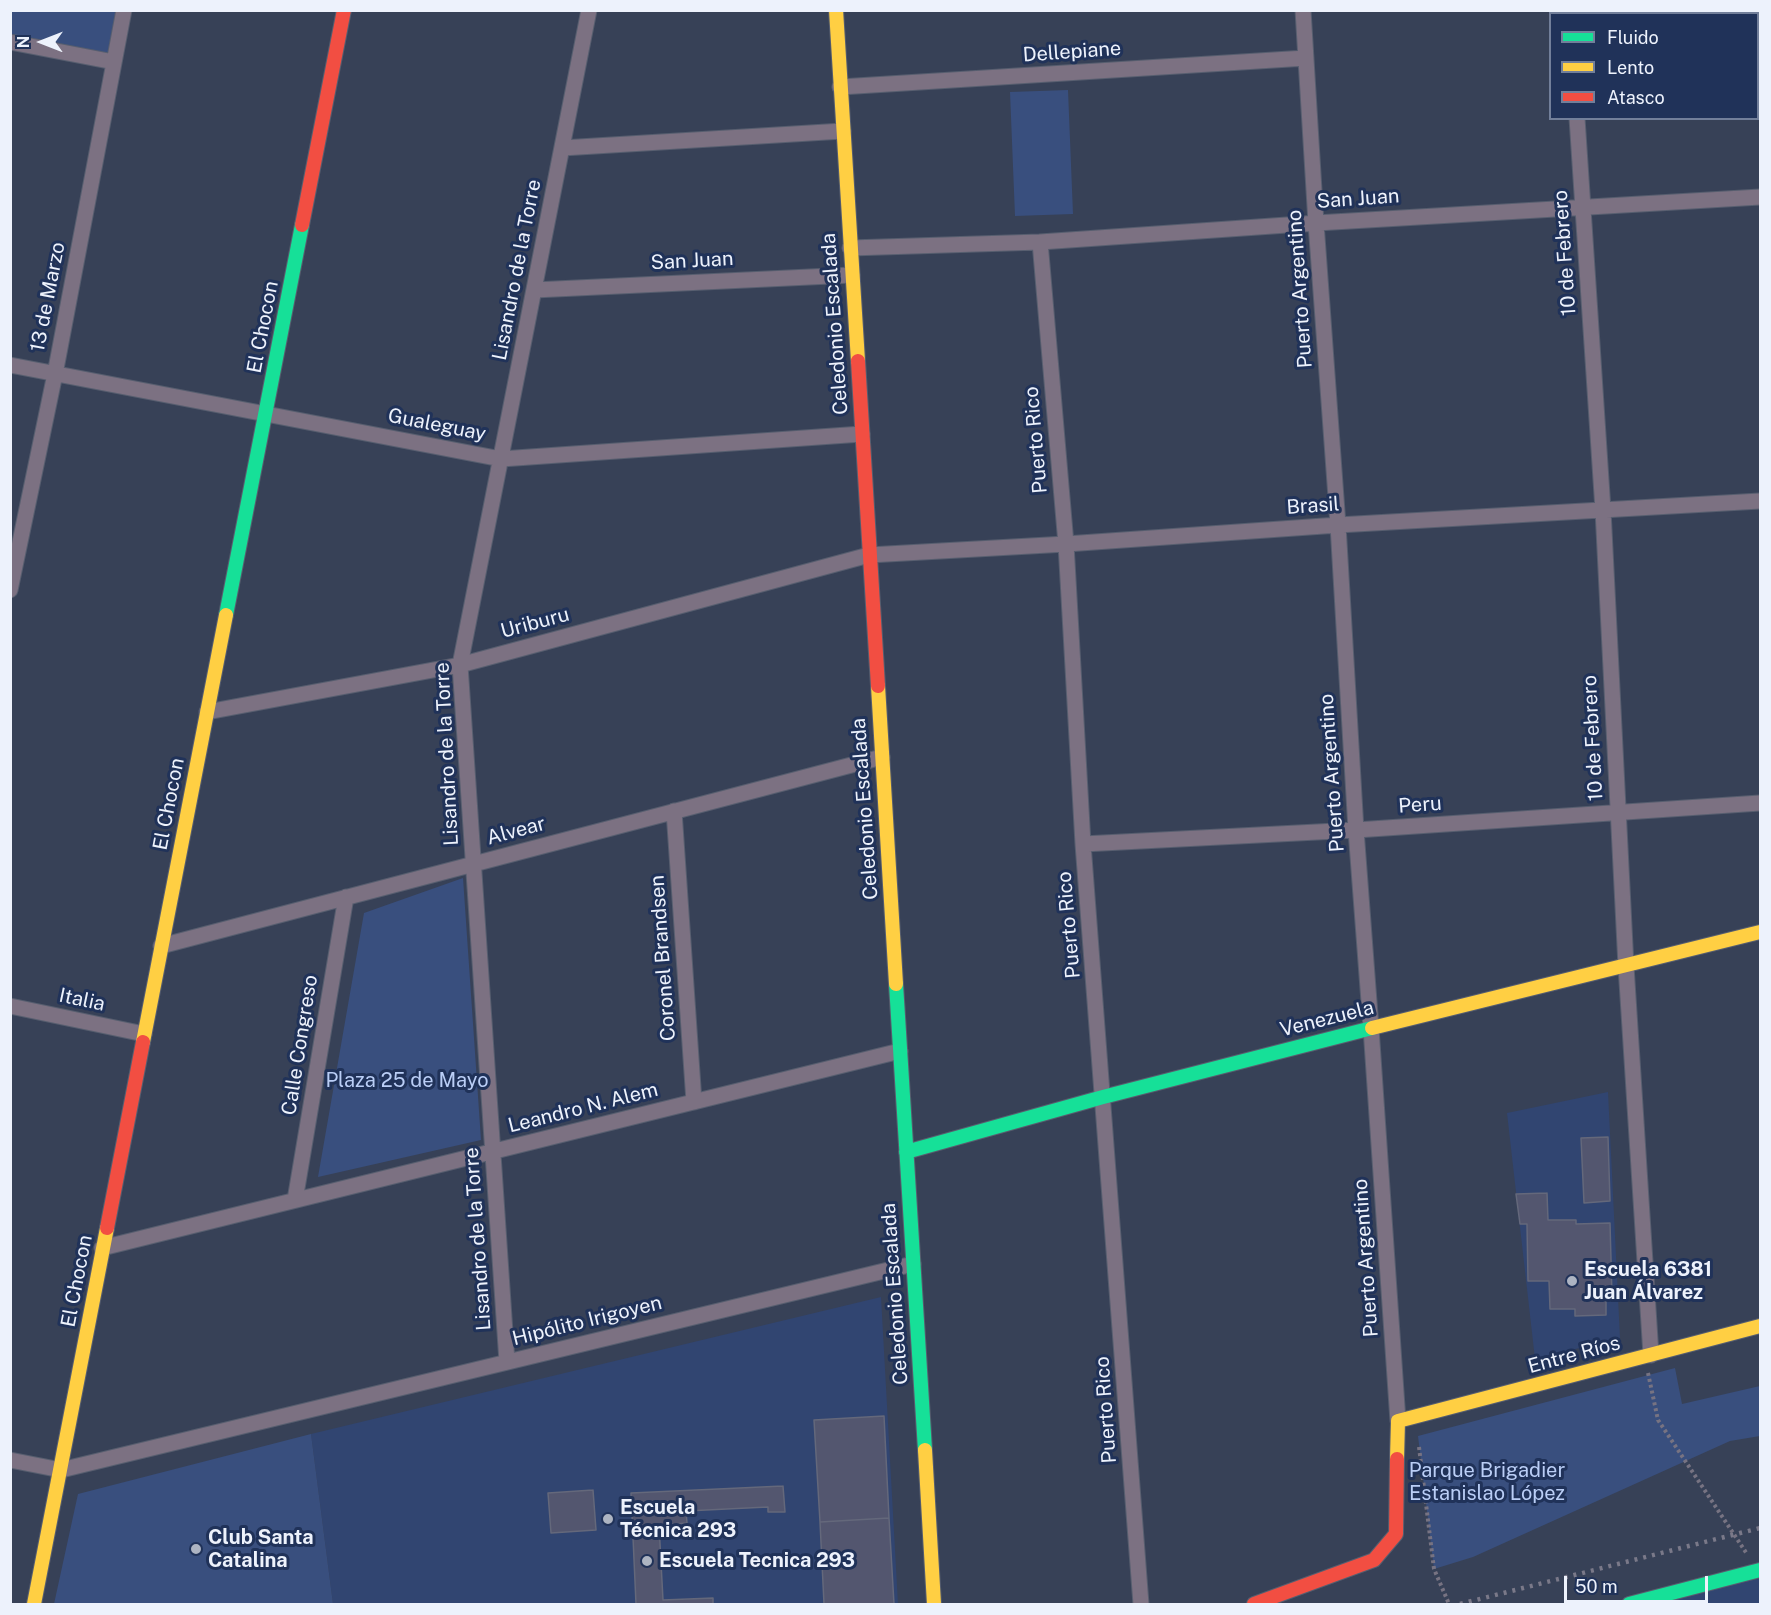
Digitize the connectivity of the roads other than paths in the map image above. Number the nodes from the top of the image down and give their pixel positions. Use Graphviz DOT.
graph roads {
  1 [pos="124,10"];
  2 [pos="344,10"];
  3 [pos="589,10"];
  4 [pos="836,10"];
  5 [pos="1303,10"];
  6 [pos="10,42"];
  7 [pos="1306,58"];
  8 [pos="114,62"];
  9 [pos="840,87"];
  10 [pos="1577,120"];
  11 [pos="843,131"];
  12 [pos="562,147"];
  13 [pos="1761,197"];
  14 [pos="1583,207"];
  15 [pos="1316,223"];
  16 [pos="1040,242"];
  17 [pos="850,248"];
  18 [pos="852,274"];
  19 [pos="534,290"];
  20 [pos="10,365"];
  21 [pos="55,374"];
  22 [pos="266,414"];
  23 [pos="862,434"];
  24 [pos="501,459"];
  25 [pos="1761,501"];
  26 [pos="1603,510"];
  27 [pos="1338,525"];
  28 [pos="1066,544"];
  29 [pos="869,555"];
  30 [pos="10,590"];
  31 [pos="460,665"];
  32 [pos="207,712"];
  33 [pos="882,757"];
  34 [pos="1761,803"];
  35 [pos="674,811"];
  36 [pos="1618,812"];
  37 [pos="1356,830"];
  38 [pos="1083,844"];
  39 [pos="474,864"];
  40 [pos="346,897"];
  41 [pos="1761,932"];
  42 [pos="161,946"];
  43 [pos="1626,966"];
  44 [pos="10,1006"];
  45 [pos="1371,1028"];
  46 [pos="144,1034"];
  47 [pos="900,1051"];
  48 [pos="1103,1097"];
  49 [pos="694,1102"];
  50 [pos="493,1152"];
  51 [pos="906,1152"];
  52 [pos="295,1200"];
  53 [pos="102,1248"];
  54 [pos="913,1264"];
  55 [pos="1761,1326"];
  56 [pos="1651,1354"];
  57 [pos="507,1362"];
  58 [pos="1398,1421"];
  59 [pos="10,1460"];
  60 [pos="61,1470"];
  61 [pos="1759,1570"];
  62 [pos="34,1605"];
  63 [pos="934,1605"];
  64 [pos="1141,1605"];
  65 [pos="1254,1605"];
  66 [pos="1629,1605"];
  1 -- 8 [label="street, 13 de Marzo"];
  2 -- 22 [label="street, El Chocon"];
  3 -- 12 [label="street, Lisandro de la Torre"];
  4 -- 9 [label="street, Celedonio Escalada"];
  5 -- 7 [label="street, Puerto Argentino"];
  6 -- 8 [label="street"];
  7 -- 9 [label="street, Dellepiane"];
  7 -- 15 [label="street, Puerto Argentino"];
  8 -- 21 [label="street, 13 de Marzo"];
  9 -- 11 [label="street, Celedonio Escalada"];
  10 -- 14 [label="street, 10 de Febrero"];
  11 -- 12 [label="street"];
  11 -- 17 [label="street, Celedonio Escalada"];
  12 -- 19 [label="street, Lisandro de la Torre"];
  13 -- 14 [label="street, San Juan"];
  14 -- 15 [label="street, San Juan"];
  14 -- 26 [label="street, 10 de Febrero"];
  15 -- 16 [label="street, San Juan"];
  15 -- 27 [label="street, Puerto Argentino"];
  16 -- 17 [label="street, San Juan"];
  16 -- 28 [label="street, Puerto Rico"];
  17 -- 18 [label="street, Celedonio Escalada"];
  18 -- 19 [label="street, San Juan"];
  18 -- 23 [label="street, Celedonio Escalada"];
  19 -- 24 [label="street, Lisandro de la Torre"];
  20 -- 21 [label="street, Gualeguay"];
  21 -- 22 [label="street, Gualeguay"];
  21 -- 30 [label="street, 13 de Marzo"];
  22 -- 24 [label="street, Gualeguay"];
  22 -- 32 [label="street, El Chocon"];
  23 -- 24 [label="street, Gualeguay"];
  23 -- 29 [label="street, Celedonio Escalada"];
  24 -- 31 [label="street, Lisandro de la Torre"];
  25 -- 26 [label="street, Brasil"];
  26 -- 27 [label="street, Brasil"];
  26 -- 36 [label="street, 10 de Febrero"];
  27 -- 28 [label="street, Brasil"];
  27 -- 37 [label="street, Puerto Argentino"];
  28 -- 29 [label="street, Brasil"];
  28 -- 38 [label="street, Puerto Rico"];
  29 -- 31 [label="street, Uriburu"];
  29 -- 33 [label="street, Celedonio Escalada"];
  31 -- 32 [label="street, Uriburu"];
  31 -- 39 [label="street, Lisandro de la Torre"];
  32 -- 42 [label="street, El Chocon"];
  33 -- 35 [label="street, Alvear"];
  33 -- 47 [label="street, Celedonio Escalada"];
  34 -- 36 [label="street, Peru"];
  35 -- 39 [label="street, Alvear"];
  35 -- 49 [label="street, Coronel Brandsen"];
  36 -- 37 [label="street, Peru"];
  36 -- 43 [label="street, 10 de Febrero"];
  37 -- 38 [label="street, Peru"];
  37 -- 45 [label="street, Puerto Argentino"];
  38 -- 48 [label="street, Puerto Rico"];
  39 -- 40 [label="street, Alvear"];
  39 -- 50 [label="street, Lisandro de la Torre"];
  40 -- 42 [label="street, Alvear"];
  40 -- 52 [label="street, Calle Congreso"];
  41 -- 43 [label="street, Venezuela"];
  42 -- 46 [label="street, El Chocon"];
  43 -- 45 [label="street, Venezuela"];
  43 -- 56 [label="street, 10 de Febrero"];
  44 -- 46 [label="street, Italia"];
  45 -- 48 [label="street, Venezuela"];
  45 -- 58 [label="street, Puerto Argentino"];
  46 -- 53 [label="street, El Chocon"];
  47 -- 49 [label="street, Leandro N. Alem"];
  47 -- 51 [label="street, Celedonio Escalada"];
  48 -- 51 [label="street, Venezuela"];
  48 -- 64 [label="street, Puerto Rico"];
  49 -- 50 [label="street, Leandro N. Alem"];
  50 -- 52 [label="street, Leandro N. Alem"];
  50 -- 57 [label="street, Lisandro de la Torre"];
  51 -- 54 [label="street, Celedonio Escalada"];
  52 -- 53 [label="street, Leandro N. Alem"];
  53 -- 60 [label="street, El Chocon"];
  54 -- 57 [label="street, Hipólito Irigoyen"];
  54 -- 63 [label="street, Celedonio Escalada"];
  55 -- 56 [label="street, Entre Ríos"];
  56 -- 58 [label="street, Entre Ríos"];
  57 -- 60 [label="street, Hipólito Irigoyen"];
  58 -- 65 [label="street, Puerto Argentino"];
  59 -- 60 [label="street"];
  60 -- 62 [label="street, El Chocon"];
  61 -- 66 [label="street"];
}
